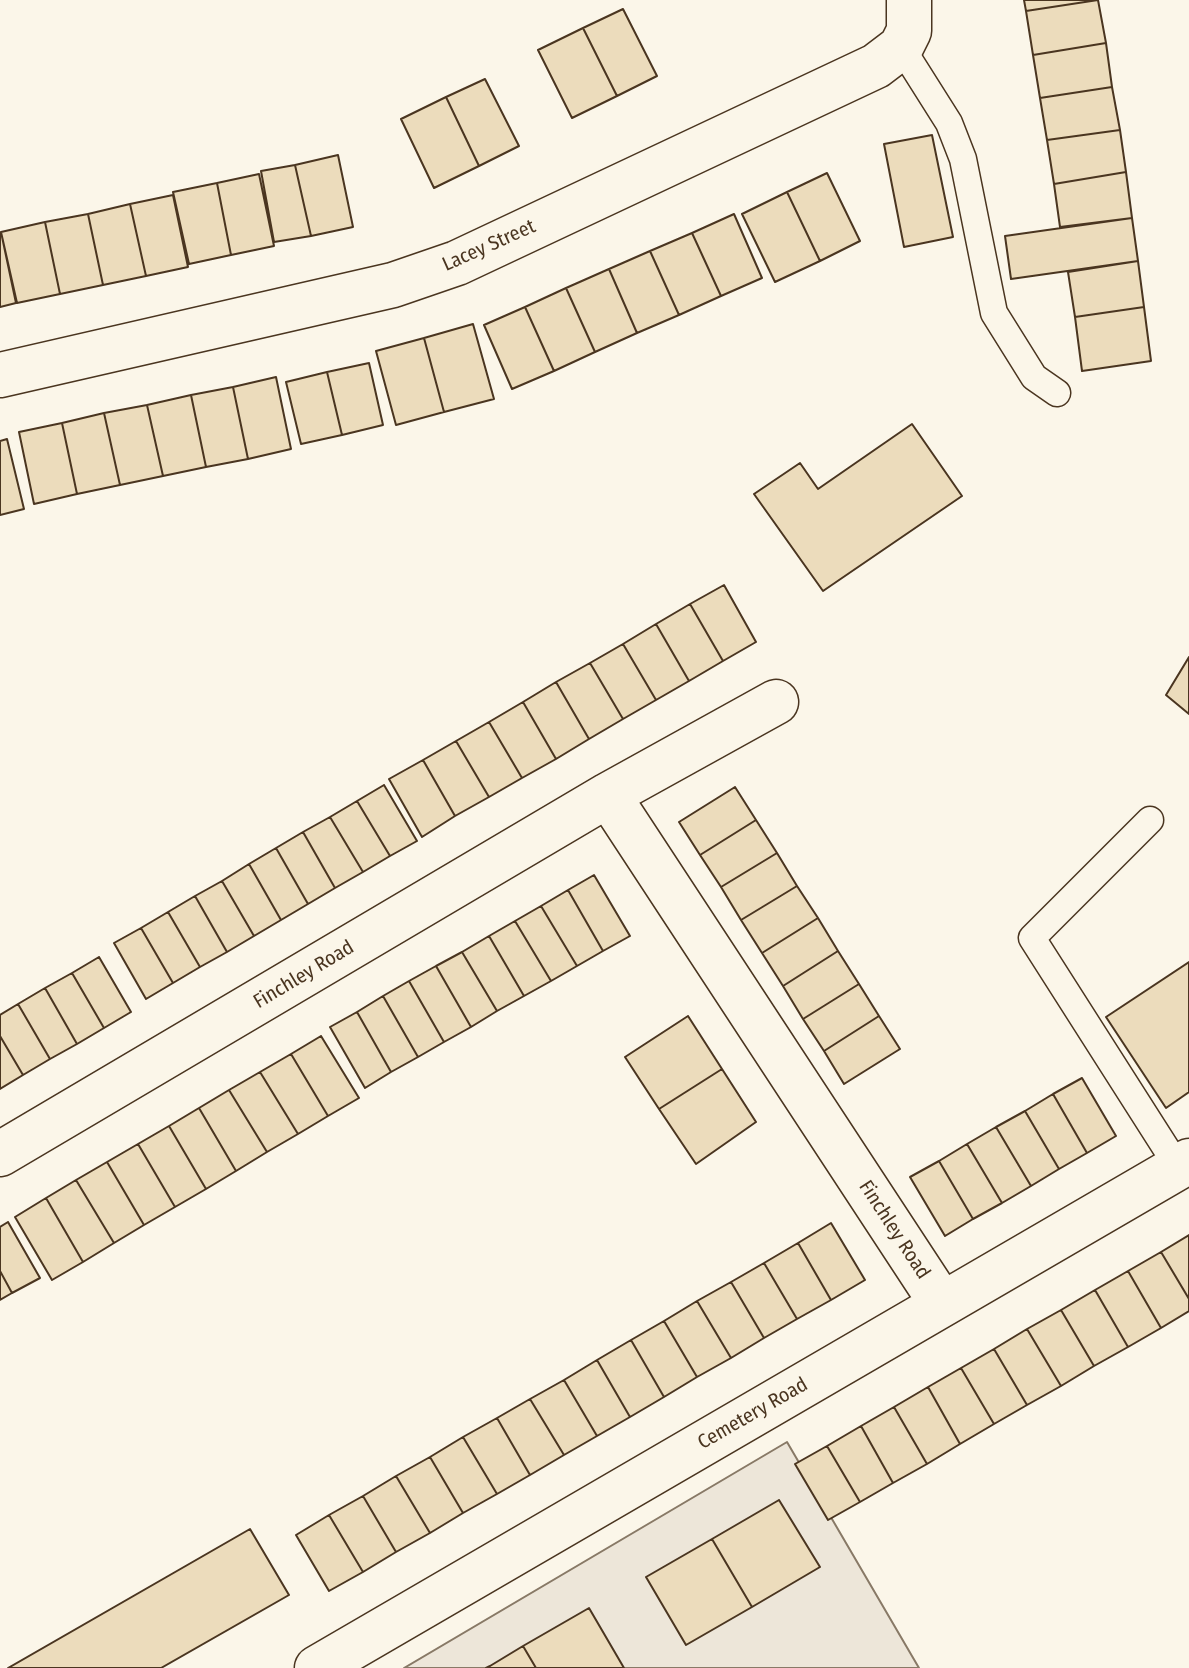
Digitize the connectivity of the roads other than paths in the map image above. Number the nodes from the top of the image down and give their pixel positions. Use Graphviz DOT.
graph roads {
  1 [pos="909,0"];
  2 [pos="901,47"];
  3 [pos="0,375"];
  4 [pos="1057,393"];
  5 [pos="776,702"];
  6 [pos="608,795"];
  7 [pos="1150,820"];
  8 [pos="0,1154"];
  9 [pos="1184,1164"];
  10 [pos="942,1304"];
  11 [pos="317,1668"];
  1 -- 2 [label="street"];
  2 -- 3 [label="street, Lacey Street"];
  2 -- 4 [label="lane"];
  5 -- 6 [label="street, Finchley Road"];
  6 -- 8 [label="street, Finchley Road"];
  6 -- 10 [label="street, Finchley Road"];
  7 -- 9 [label="lane"];
  9 -- 10 [label="street, Cemetery Road"];
  10 -- 11 [label="street, Cemetery Road"];
}
